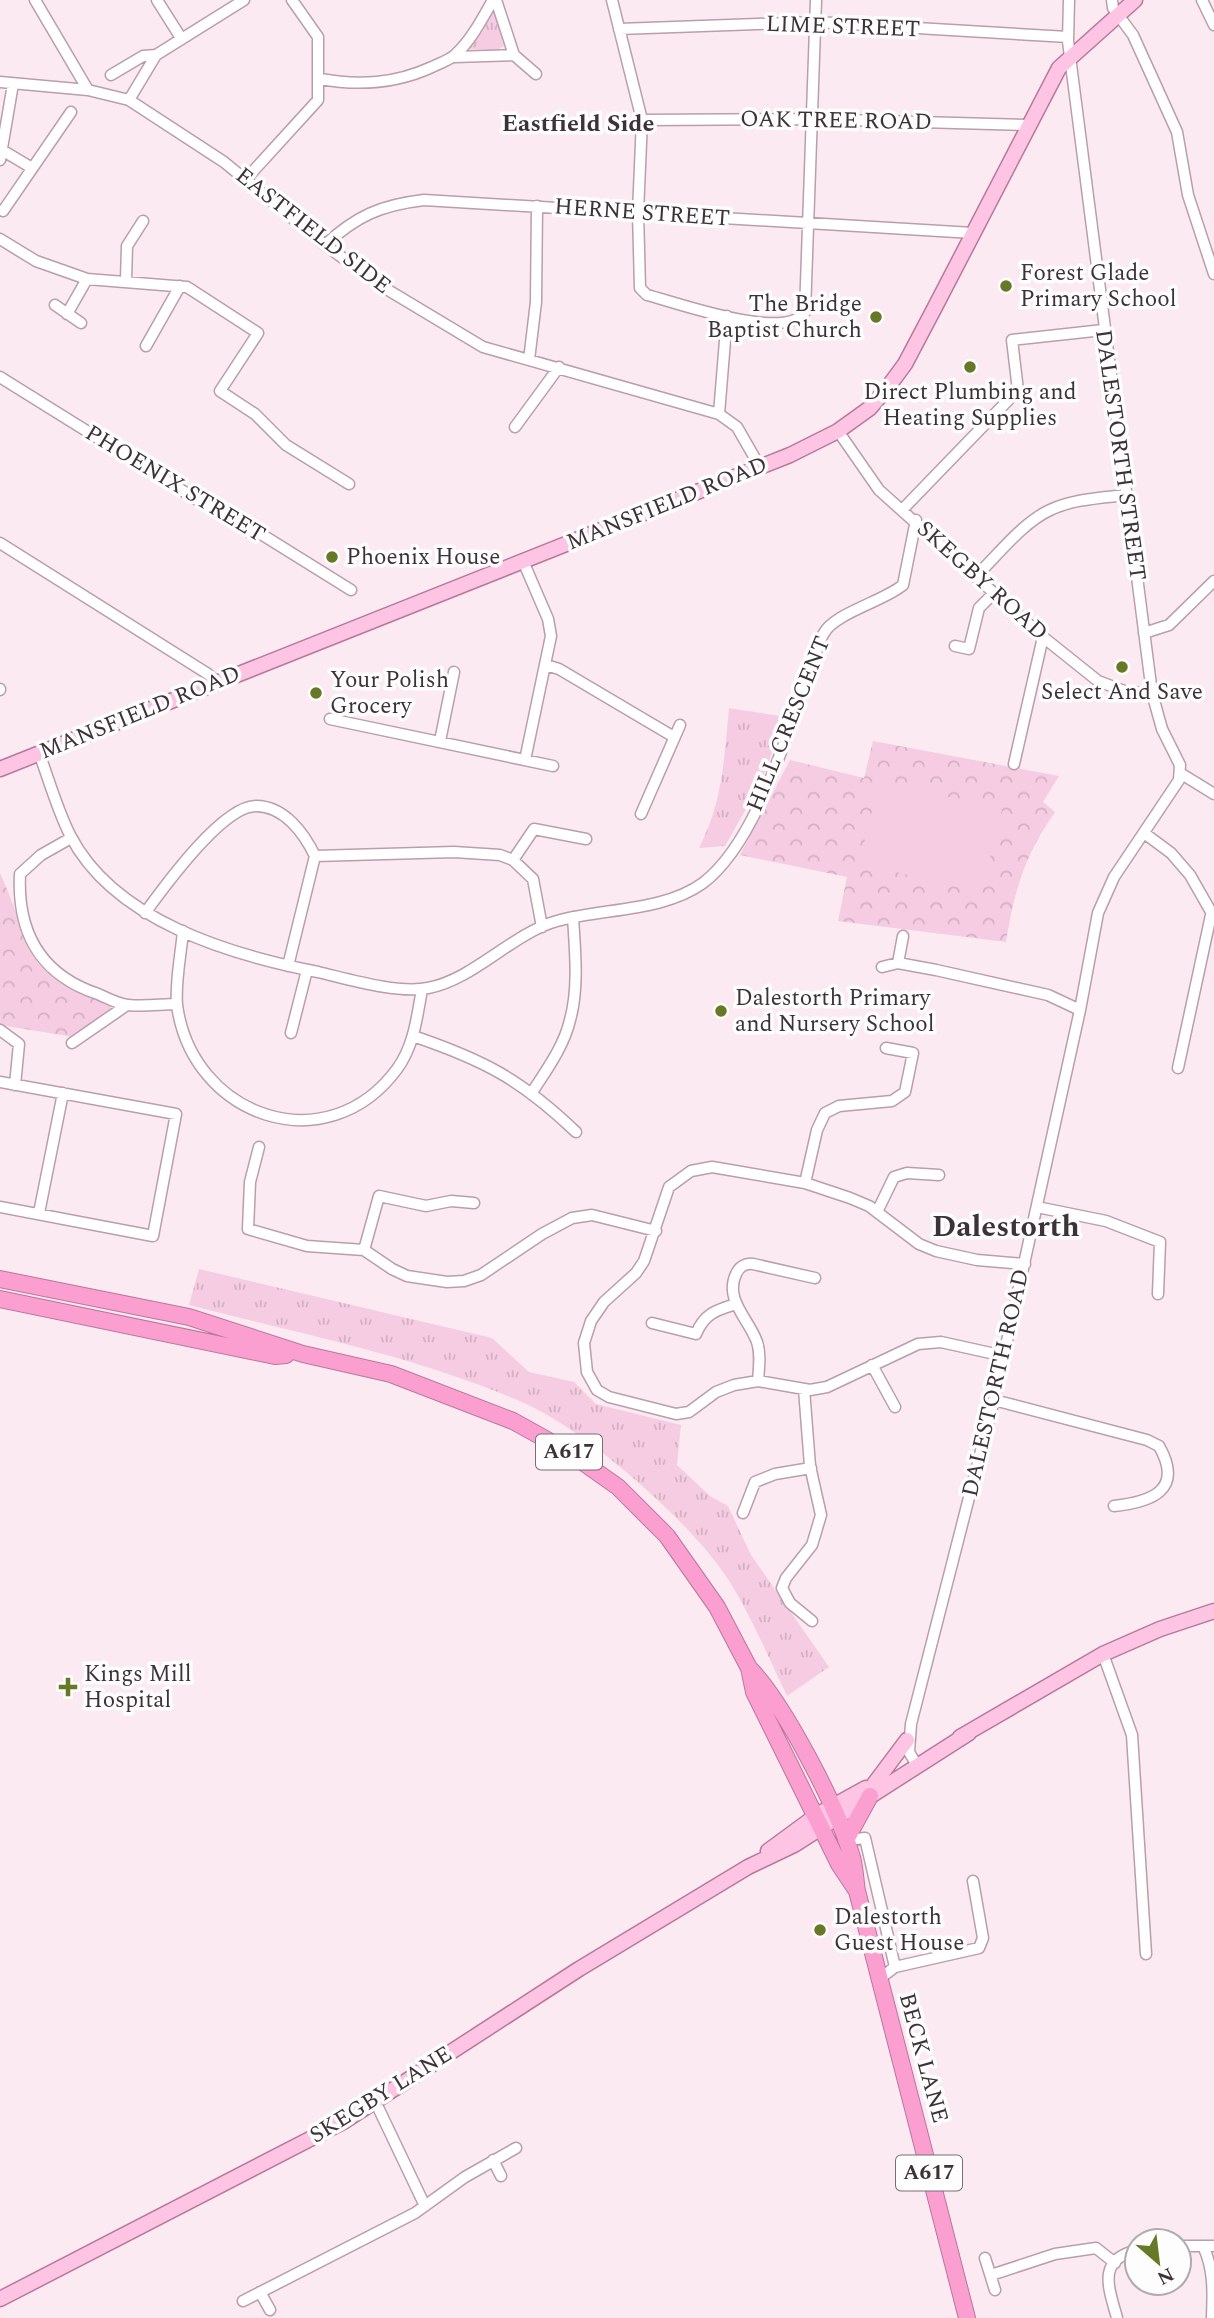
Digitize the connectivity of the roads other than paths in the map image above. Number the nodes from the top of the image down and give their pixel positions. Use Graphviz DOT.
graph roads {
  1 [pos="35,0"];
  2 [pos="157,0"];
  3 [pos="244,0"];
  4 [pos="292,0"];
  5 [pos="495,0"];
  6 [pos="612,0"];
  7 [pos="816,0"];
  8 [pos="1069,0"];
  9 [pos="1112,0"];
  10 [pos="1135,0"];
  11 [pos="1202,0"];
  12 [pos="1117,15"];
  13 [pos="816,22"];
  14 [pos="1214,25"];
  15 [pos="619,29"];
  16 [pos="1068,37"];
  17 [pos="181,38"];
  18 [pos="156,55"];
  19 [pos="514,55"];
  20 [pos="1071,55"];
  21 [pos="454,57"];
  22 [pos="536,74"];
  23 [pos="111,75"];
  24 [pos="320,79"];
  25 [pos="0,82"];
  26 [pos="13,84"];
  27 [pos="88,90"];
  28 [pos="130,100"];
  29 [pos="71,112"];
  30 [pos="812,119"];
  31 [pos="642,120"];
  32 [pos="1030,125"];
  33 [pos="1,155"];
  34 [pos="33,168"];
  35 [pos="246,179"];
  36 [pos="537,206"];
  37 [pos="3,211"];
  38 [pos="638,212"];
  39 [pos="143,220"];
  40 [pos="809,223"];
  41 [pos="973,233"];
  42 [pos="0,239"];
  43 [pos="325,245"];
  44 [pos="1214,274"];
  45 [pos="87,279"];
  46 [pos="126,279"];
  47 [pos="180,286"];
  48 [pos="55,305"];
  49 [pos="67,314"];
  50 [pos="727,316"];
  51 [pos="81,323"];
  52 [pos="1103,330"];
  53 [pos="146,346"];
  54 [pos="529,360"];
  55 [pos="559,367"];
  56 [pos="0,377"];
  57 [pos="719,414"];
  58 [pos="515,427"];
  59 [pos="838,432"];
  60 [pos="760,467"];
  61 [pos="349,484"];
  62 [pos="1126,495"];
  63 [pos="902,510"];
  64 [pos="916,520"];
  65 [pos="0,543"];
  66 [pos="523,561"];
  67 [pos="976,576"];
  68 [pos="1214,581"];
  69 [pos="351,590"];
  70 [pos="993,594"];
  71 [pos="1144,633"];
  72 [pos="1043,637"];
  73 [pos="955,646"];
  74 [pos="546,665"];
  75 [pos="454,671"];
  76 [pos="215,681"];
  77 [pos="1152,693"];
  78 [pos="330,719"];
  79 [pos="680,725"];
  80 [pos="674,737"];
  81 [pos="440,741"];
  82 [pos="39,753"];
  83 [pos="525,760"];
  84 [pos="1014,764"];
  85 [pos="553,766"];
  86 [pos="0,769"];
  87 [pos="1180,773"];
  88 [pos="1214,794"];
  89 [pos="641,814"];
  90 [pos="1144,833"];
  91 [pos="71,838"];
  92 [pos="586,839"];
  93 [pos="315,856"];
  94 [pos="513,860"];
  95 [pos="145,913"];
  96 [pos="1212,916"];
  97 [pos="573,917"];
  98 [pos="542,927"];
  99 [pos="183,931"];
  100 [pos="903,936"];
  101 [pos="898,963"];
  102 [pos="288,966"];
  103 [pos="882,967"];
  104 [pos="306,970"];
  105 [pos="422,989"];
  106 [pos="177,1004"];
  107 [pos="127,1005"];
  108 [pos="1080,1010"];
  109 [pos="0,1030"];
  110 [pos="291,1033"];
  111 [pos="414,1036"];
  112 [pos="72,1043"];
  113 [pos="886,1048"];
  114 [pos="1178,1068"];
  115 [pos="0,1082"];
  116 [pos="15,1085"];
  117 [pos="533,1091"];
  118 [pos="63,1093"];
  119 [pos="576,1132"];
  120 [pos="259,1147"];
  121 [pos="939,1175"];
  122 [pos="805,1182"];
  123 [pos="474,1203"];
  124 [pos="0,1206"];
  125 [pos="1037,1207"];
  126 [pos="877,1212"];
  127 [pos="39,1213"];
  128 [pos="656,1231"];
  129 [pos="364,1250"];
  130 [pos="1025,1264"];
  131 [pos="815,1278"];
  132 [pos="0,1279"];
  133 [pos="1157,1294"];
  134 [pos="0,1299"];
  135 [pos="736,1304"];
  136 [pos="652,1323"];
  137 [pos="303,1354"];
  138 [pos="1004,1356"];
  139 [pos="872,1365"];
  140 [pos="758,1381"];
  141 [pos="804,1389"];
  142 [pos="994,1400"];
  143 [pos="895,1407"];
  144 [pos="811,1468"];
  145 [pos="1114,1506"];
  146 [pos="743,1513"];
  147 [pos="1214,1611"];
  148 [pos="812,1621"];
  149 [pos="1103,1654"];
  150 [pos="749,1668"];
  151 [pos="908,1740"];
  152 [pos="916,1764"];
  153 [pos="872,1790"];
  154 [pos="834,1812"];
  155 [pos="819,1821"];
  156 [pos="846,1840"];
  157 [pos="973,1881"];
  158 [pos="857,1891"];
  159 [pos="1146,1954"];
  160 [pos="895,1967"];
  161 [pos="879,1979"];
  162 [pos="375,2101"];
  163 [pos="516,2148"];
  164 [pos="494,2160"];
  165 [pos="502,2176"];
  166 [pos="425,2207"];
  167 [pos="1209,2246"];
  168 [pos="1123,2255"];
  169 [pos="985,2258"];
  170 [pos="1115,2263"];
  171 [pos="990,2275"];
  172 [pos="995,2290"];
  173 [pos="260,2292"];
  174 [pos="0,2299"];
  175 [pos="243,2301"];
  176 [pos="270,2310"];
  177 [pos="967,2318"];
  178 [pos="1117,2318"];
  179 [pos="1212,2318"];
  1 -- 27 [label="street"];
  2 -- 17 [label="street"];
  3 -- 17 [label="street"];
  4 -- 24 [label="street"];
  5 -- 19 [label="street"];
  5 -- 21 [label="street"];
  6 -- 15 [label="street"];
  7 -- 13 [label="street"];
  8 -- 16 [label="street, DALESTORTH STREET"];
  9 -- 12 [label="street"];
  10 -- 12 [label="main road, MANSFIELD ROAD"];
  11 -- 14 [label="street"];
  12 -- 20 [label="main road, MANSFIELD ROAD"];
  12 -- 44 [label="street"];
  13 -- 15 [label="street, LIME STREET"];
  13 -- 16 [label="street, LIME STREET"];
  13 -- 30 [label="street"];
  15 -- 31 [label="street"];
  16 -- 20 [label="street, DALESTORTH STREET"];
  17 -- 18 [label="street"];
  18 -- 23 [label="street"];
  18 -- 28 [label="street"];
  19 -- 21 [label="street"];
  19 -- 22 [label="street"];
  20 -- 32 [label="main road, MANSFIELD ROAD"];
  20 -- 52 [label="street, DALESTORTH STREET"];
  21 -- 24 [label="street"];
  24 -- 35 [label="street"];
  25 -- 26 [label="street"];
  26 -- 27 [label="street"];
  26 -- 33 [label="street"];
  27 -- 28 [label="street"];
  28 -- 35 [label="street, EASTFIELD SIDE"];
  29 -- 34 [label="street"];
  30 -- 31 [label="street, OAK TREE ROAD"];
  30 -- 32 [label="street, OAK TREE ROAD"];
  30 -- 40 [label="street"];
  31 -- 38 [label="street"];
  32 -- 41 [label="main road, MANSFIELD ROAD"];
  33 -- 34 [label="street"];
  34 -- 37 [label="street"];
  35 -- 43 [label="street, EASTFIELD SIDE"];
  36 -- 38 [label="street, HERNE STREET"];
  36 -- 43 [label="street, HERNE STREET"];
  36 -- 54 [label="street"];
  38 -- 40 [label="street, HERNE STREET"];
  38 -- 50 [label="street"];
  39 -- 46 [label="street"];
  40 -- 41 [label="street, HERNE STREET"];
  40 -- 50 [label="street"];
  41 -- 59 [label="main road, MANSFIELD ROAD"];
  42 -- 45 [label="street"];
  43 -- 54 [label="street, EASTFIELD SIDE"];
  45 -- 46 [label="street"];
  45 -- 49 [label="street"];
  46 -- 47 [label="street"];
  47 -- 53 [label="street"];
  47 -- 61 [label="street"];
  48 -- 49 [label="street"];
  49 -- 51 [label="street"];
  50 -- 57 [label="street"];
  52 -- 62 [label="street, DALESTORTH STREET"];
  52 -- 63 [label="street"];
  54 -- 55 [label="street, EASTFIELD SIDE"];
  55 -- 57 [label="street, EASTFIELD SIDE"];
  55 -- 58 [label="street"];
  56 -- 69 [label="street, PHOENIX STREET"];
  57 -- 60 [label="street, EASTFIELD SIDE"];
  59 -- 60 [label="main road, MANSFIELD ROAD"];
  59 -- 63 [label="street, SKEGBY ROAD"];
  60 -- 66 [label="main road, MANSFIELD ROAD"];
  62 -- 67 [label="street"];
  62 -- 71 [label="street, DALESTORTH STREET"];
  63 -- 64 [label="street, SKEGBY ROAD"];
  64 -- 67 [label="street, SKEGBY ROAD"];
  64 -- 97 [label="street, HILL CRESCENT"];
  65 -- 76 [label="street"];
  66 -- 74 [label="street"];
  66 -- 76 [label="main road, MANSFIELD ROAD"];
  67 -- 70 [label="street, SKEGBY ROAD"];
  68 -- 71 [label="street"];
  70 -- 72 [label="street, SKEGBY ROAD"];
  70 -- 73 [label="street"];
  71 -- 77 [label="street, DALESTORTH STREET"];
  72 -- 77 [label="street, SKEGBY ROAD"];
  72 -- 84 [label="street"];
  74 -- 80 [label="street"];
  74 -- 83 [label="street"];
  75 -- 81 [label="street"];
  76 -- 82 [label="main road, MANSFIELD ROAD"];
  77 -- 87 [label="street, DALESTORTH STREET"];
  78 -- 81 [label="street"];
  79 -- 80 [label="street"];
  80 -- 89 [label="street"];
  81 -- 83 [label="street"];
  82 -- 86 [label="main road, MANSFIELD ROAD"];
  82 -- 91 [label="street, HILL CRESCENT"];
  83 -- 85 [label="street"];
  87 -- 88 [label="street"];
  87 -- 90 [label="street, DALESTORTH ROAD"];
  90 -- 96 [label="street"];
  90 -- 108 [label="street, DALESTORTH ROAD"];
  91 -- 95 [label="street, HILL CRESCENT"];
  91 -- 107 [label="street"];
  92 -- 94 [label="street"];
  93 -- 94 [label="street"];
  93 -- 95 [label="street"];
  93 -- 102 [label="street"];
  94 -- 98 [label="street"];
  95 -- 99 [label="street, HILL CRESCENT"];
  96 -- 114 [label="street"];
  97 -- 98 [label="street, HILL CRESCENT"];
  97 -- 117 [label="street"];
  98 -- 105 [label="street, HILL CRESCENT"];
  99 -- 102 [label="street, HILL CRESCENT"];
  99 -- 106 [label="street"];
  100 -- 101 [label="street"];
  101 -- 103 [label="street"];
  101 -- 108 [label="street"];
  102 -- 104 [label="street, HILL CRESCENT"];
  104 -- 105 [label="street, HILL CRESCENT"];
  104 -- 110 [label="street"];
  105 -- 111 [label="street"];
  106 -- 107 [label="street"];
  106 -- 111 [label="street"];
  107 -- 112 [label="street"];
  108 -- 125 [label="street, DALESTORTH ROAD"];
  109 -- 116 [label="street"];
  111 -- 117 [label="street"];
  113 -- 122 [label="street"];
  115 -- 116 [label="street"];
  116 -- 118 [label="street"];
  117 -- 119 [label="street"];
  118 -- 127 [label="street"];
  118 -- 127 [label="street"];
  120 -- 129 [label="street"];
  121 -- 126 [label="street"];
  122 -- 126 [label="street"];
  122 -- 128 [label="street"];
  123 -- 129 [label="street"];
  124 -- 127 [label="street"];
  125 -- 130 [label="street, DALESTORTH ROAD"];
  125 -- 133 [label="street"];
  126 -- 130 [label="street"];
  128 -- 129 [label="street"];
  128 -- 140 [label="street"];
  130 -- 138 [label="street, DALESTORTH ROAD"];
  131 -- 135 [label="street"];
  132 -- 137 [label="highway, A617"];
  134 -- 137 [label="highway, A617"];
  135 -- 136 [label="street"];
  135 -- 140 [label="street"];
  137 -- 150 [label="highway, A617"];
  138 -- 139 [label="street"];
  138 -- 142 [label="street, DALESTORTH ROAD"];
  139 -- 141 [label="street"];
  139 -- 143 [label="street"];
  140 -- 141 [label="street"];
  141 -- 144 [label="street"];
  142 -- 145 [label="street"];
  142 -- 151 [label="street, DALESTORTH ROAD"];
  144 -- 146 [label="street"];
  144 -- 148 [label="street"];
  147 -- 149 [label="main road"];
  149 -- 152 [label="main road"];
  149 -- 159 [label="street"];
  150 -- 154 [label="highway, A617"];
  150 -- 155 [label="highway, A617"];
  151 -- 152 [label="street"];
  151 -- 153 [label="main road"];
  152 -- 153 [label="main road"];
  153 -- 154 [label="main road"];
  153 -- 156 [label="highway"];
  154 -- 155 [label="main road, SKEGBY LANE"];
  154 -- 156 [label="highway, BECK LANE / A617"];
  155 -- 158 [label="highway, BECK LANE / A617"];
  155 -- 162 [label="main road, SKEGBY LANE"];
  156 -- 158 [label="highway, BECK LANE / A617"];
  156 -- 160 [label="street"];
  157 -- 160 [label="street"];
  158 -- 161 [label="highway, BECK LANE / A617"];
  160 -- 161 [label="street"];
  161 -- 177 [label="highway, BECK LANE / A617"];
  162 -- 166 [label="street"];
  162 -- 174 [label="main road, SKEGBY LANE"];
  163 -- 164 [label="street"];
  164 -- 165 [label="street"];
  164 -- 166 [label="street"];
  166 -- 173 [label="street"];
  167 -- 179 [label="street"];
  168 -- 170 [label="street"];
  169 -- 171 [label="street"];
  170 -- 171 [label="street"];
  170 -- 178 [label="street"];
  171 -- 172 [label="street"];
  173 -- 175 [label="street"];
  173 -- 176 [label="street"];
}
